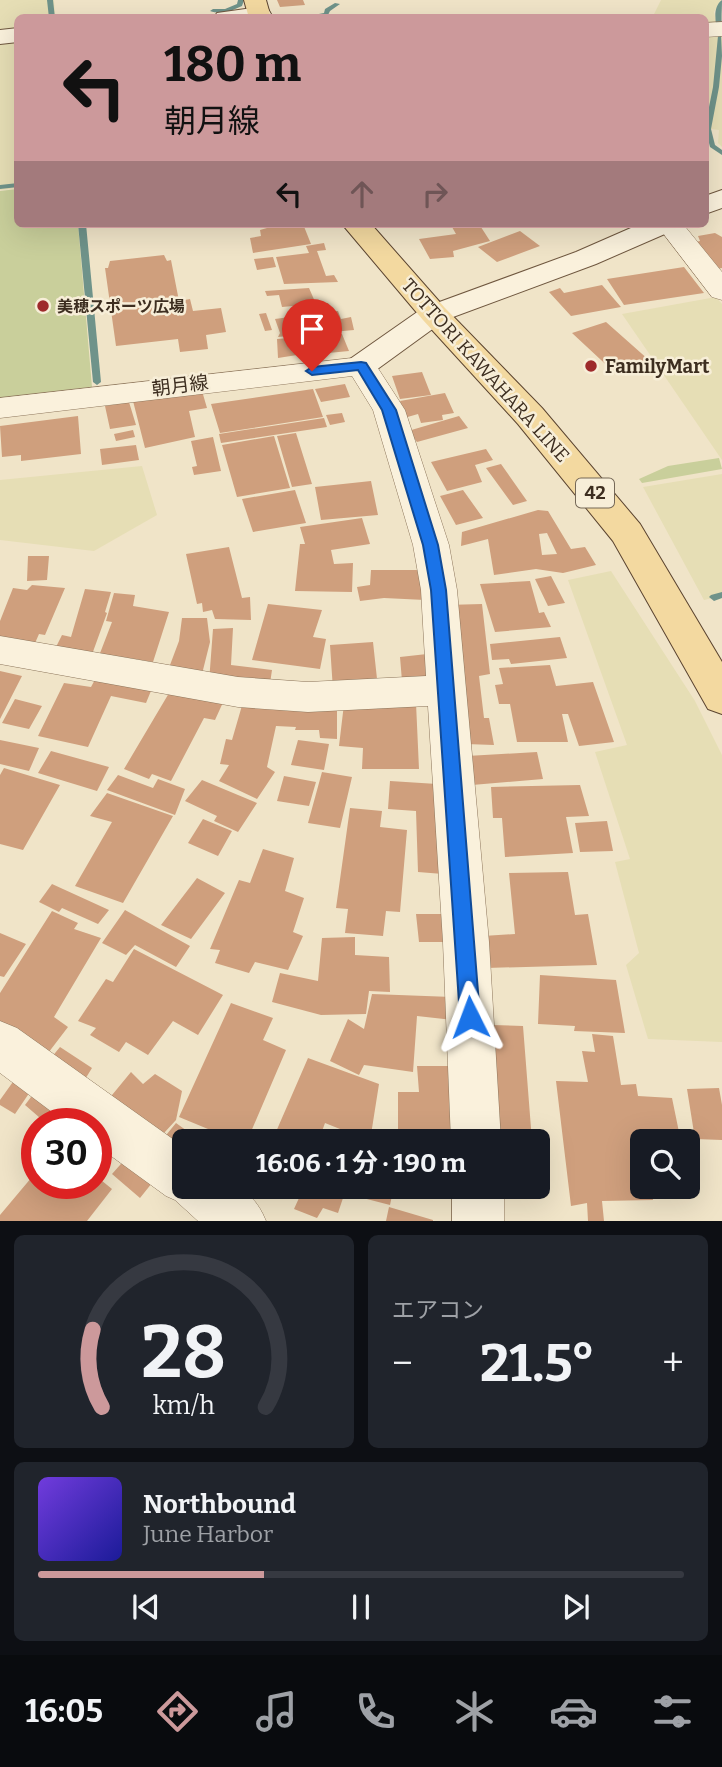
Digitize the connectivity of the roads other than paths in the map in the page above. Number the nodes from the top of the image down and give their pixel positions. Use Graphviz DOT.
graph roads {
  1 [pos="359,228"];
  2 [pos="657,228"];
  3 [pos="669,228"];
  4 [pos="722,291"];
  5 [pos="434,314"];
  6 [pos="361,366"];
  7 [pos="0,408"];
  8 [pos="0,650"];
  9 [pos="447,690"];
  10 [pos="722,698"];
  11 [pos="0,1044"];
  12 [pos="475,1129"];
  13 [pos="172,1169"];
  14 [pos="212,1199"];
  15 [pos="478,1199"];
  16 [pos="240,1221"];
  17 [pos="478,1221"];
  1 -- 5 [label="main road, TOTTORI KAWAHARA LINE / 42"];
  2 -- 5 [label="main road"];
  3 -- 4 [label="street"];
  5 -- 6 [label="main road"];
  5 -- 10 [label="main road, TOTTORI KAWAHARA LINE / 42"];
  6 -- 7 [label="street, 朝月線"];
  6 -- 9 [label="street"];
  8 -- 9 [label="street"];
  9 -- 12 [label="street"];
  11 -- 13 [label="street"];
  14 -- 16 [label="street"];
  15 -- 17 [label="street"];
}
